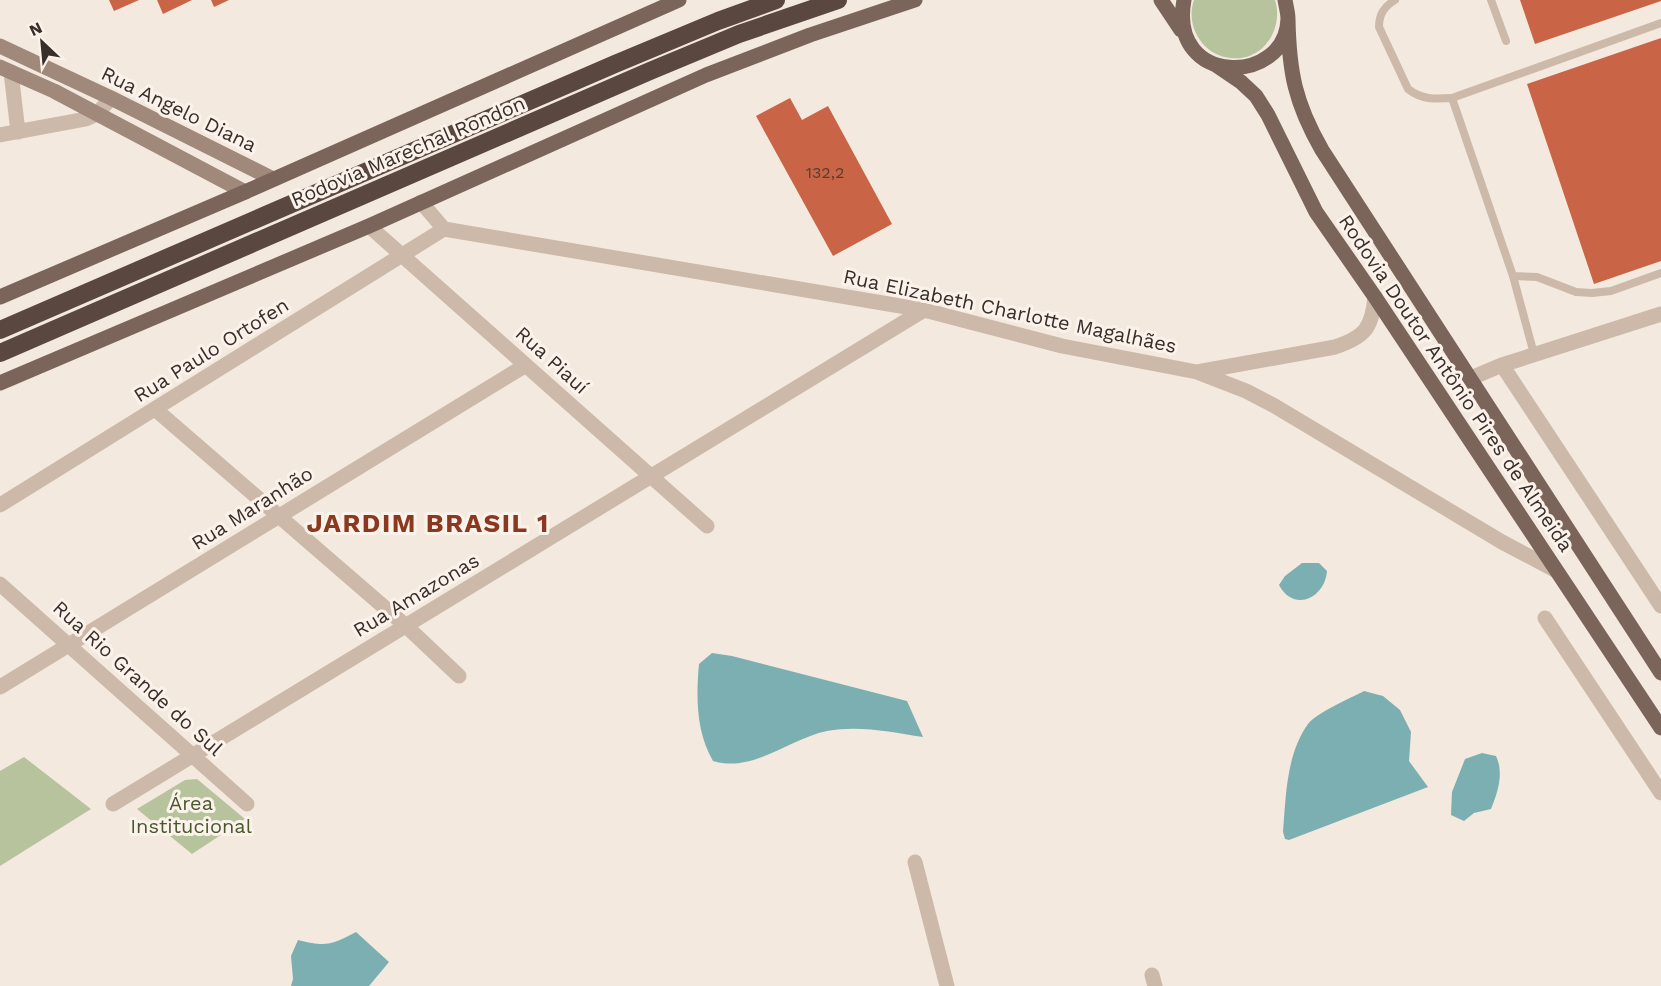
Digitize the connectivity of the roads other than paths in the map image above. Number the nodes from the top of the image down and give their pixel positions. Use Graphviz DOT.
graph roads {
  1 [pos="678,0"];
  2 [pos="776,0"];
  3 [pos="838,0"];
  4 [pos="915,0"];
  5 [pos="1161,0"];
  6 [pos="1184,0"];
  7 [pos="1285,0"];
  8 [pos="1395,0"];
  9 [pos="1491,0"];
  10 [pos="1288,19"];
  11 [pos="1661,23"];
  12 [pos="1506,41"];
  13 [pos="1188,42"];
  14 [pos="0,46"];
  15 [pos="1216,65"];
  16 [pos="6,69"];
  17 [pos="111,98"];
  18 [pos="1452,98"];
  19 [pos="97,114"];
  20 [pos="18,132"];
  21 [pos="0,135"];
  22 [pos="273,179"];
  23 [pos="245,192"];
  24 [pos="422,202"];
  25 [pos="369,226"];
  26 [pos="444,229"];
  27 [pos="402,255"];
  28 [pos="1661,273"];
  29 [pos="1513,276"];
  30 [pos="0,297"];
  31 [pos="1375,297"];
  32 [pos="924,310"];
  33 [pos="1661,314"];
  34 [pos="0,330"];
  35 [pos="0,353"];
  36 [pos="1534,354"];
  37 [pos="526,365"];
  38 [pos="1502,365"];
  39 [pos="1197,372"];
  40 [pos="1471,378"];
  41 [pos="0,383"];
  42 [pos="155,409"];
  43 [pos="651,476"];
  44 [pos="0,505"];
  45 [pos="279,516"];
  46 [pos="707,526"];
  47 [pos="1555,570"];
  48 [pos="0,584"];
  49 [pos="1661,606"];
  50 [pos="1545,618"];
  51 [pos="406,626"];
  52 [pos="69,645"];
  53 [pos="1661,673"];
  54 [pos="459,676"];
  55 [pos="0,687"];
  56 [pos="1661,728"];
  57 [pos="192,755"];
  58 [pos="1661,793"];
  59 [pos="113,804"];
  60 [pos="247,804"];
  61 [pos="915,862"];
  62 [pos="947,986"];
  1 -- 22 [label="main road"];
  2 -- 34 [label="highway, Rodovia Marechal Rondon"];
  3 -- 35 [label="highway, Rodovia Marechal Rondon"];
  4 -- 24 [label="main road"];
  5 -- 13 [label="main road, Rodovia Doutor Antônio Pires de Almeida"];
  6 -- 13 [label="main road"];
  7 -- 10 [label="main road, Rodovia Doutor Antônio Pires de Almeida"];
  8 -- 18 [label="lane"];
  9 -- 12 [label="lane"];
  10 -- 15 [label="main road"];
  10 -- 40 [label="main road, Rodovia Doutor Antônio Pires de Almeida"];
  11 -- 18 [label="lane"];
  13 -- 15 [label="main road, Rodovia Doutor Antônio Pires de Almeida"];
  14 -- 17 [label="street, Rua Angelo Diana"];
  15 -- 31 [label="main road, Rodovia Doutor Antônio Pires de Almeida"];
  16 -- 19 [label="street, Rua Angelo Diana"];
  16 -- 20 [label="street"];
  17 -- 19 [label="street"];
  17 -- 22 [label="street, Rua Angelo Diana"];
  18 -- 29 [label="lane"];
  19 -- 20 [label="street"];
  19 -- 23 [label="street, Rua Angelo Diana"];
  20 -- 21 [label="street"];
  22 -- 23 [label="main road"];
  23 -- 30 [label="main road"];
  24 -- 25 [label="main road"];
  24 -- 26 [label="street"];
  25 -- 27 [label="street, Rua Piauí"];
  25 -- 41 [label="main road"];
  26 -- 27 [label="street, Rua Paulo Ortofen"];
  26 -- 32 [label="street, Rua Elizabeth Charlotte Magalhães"];
  27 -- 37 [label="street, Rua Piauí"];
  27 -- 42 [label="street, Rua Paulo Ortofen"];
  28 -- 29 [label="lane"];
  29 -- 36 [label="lane"];
  31 -- 39 [label="street"];
  31 -- 47 [label="main road, Rodovia Doutor Antônio Pires de Almeida"];
  32 -- 39 [label="street, Rua Elizabeth Charlotte Magalhães"];
  32 -- 43 [label="street, Rua Amazonas"];
  33 -- 36 [label="street"];
  36 -- 38 [label="street"];
  37 -- 43 [label="street, Rua Piauí"];
  37 -- 45 [label="street, Rua Maranhão"];
  38 -- 40 [label="street"];
  38 -- 49 [label="street"];
  39 -- 47 [label="street, Rua Elizabeth Charlotte Magalhães"];
  40 -- 53 [label="main road, Rodovia Doutor Antônio Pires de Almeida"];
  42 -- 44 [label="street, Rua Paulo Ortofen"];
  42 -- 45 [label="street"];
  43 -- 46 [label="street, Rua Piauí"];
  43 -- 51 [label="street, Rua Amazonas"];
  45 -- 51 [label="street"];
  45 -- 52 [label="street, Rua Maranhão"];
  47 -- 56 [label="main road, Rodovia Doutor Antônio Pires de Almeida"];
  48 -- 52 [label="street, Rua Rio Grande do Sul"];
  50 -- 58 [label="street"];
  51 -- 54 [label="street"];
  51 -- 57 [label="street, Rua Amazonas"];
  52 -- 55 [label="street, Rua Maranhão"];
  52 -- 57 [label="street, Rua Rio Grande do Sul"];
  57 -- 59 [label="street, Rua Amazonas"];
  57 -- 60 [label="street, Rua Rio Grande do Sul"];
  61 -- 62 [label="street"];
}
